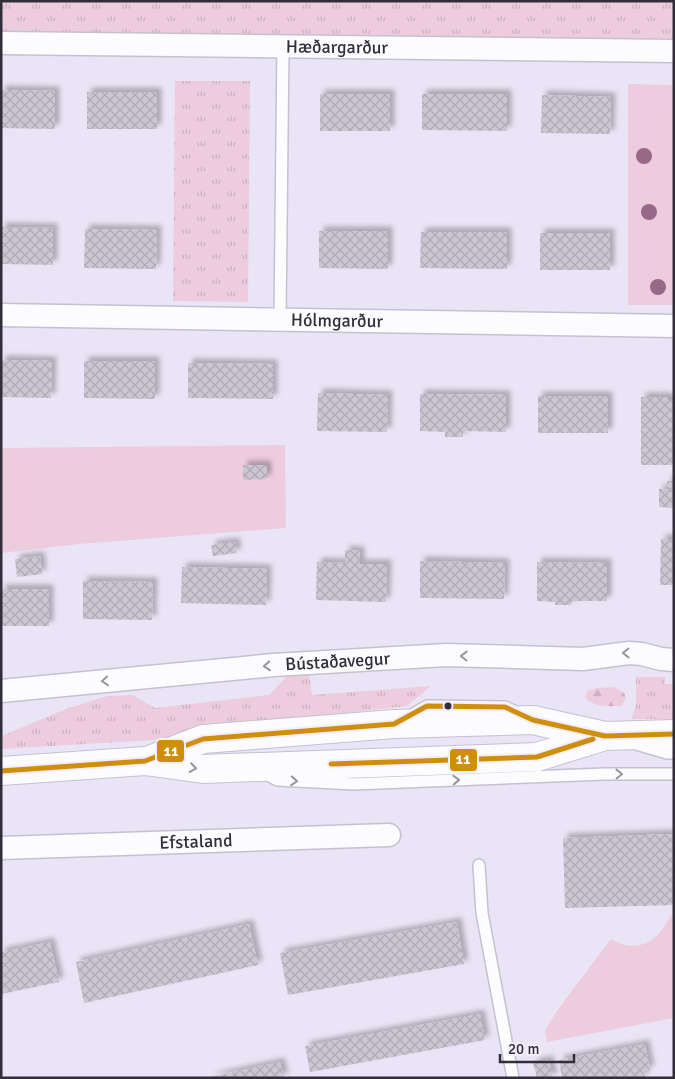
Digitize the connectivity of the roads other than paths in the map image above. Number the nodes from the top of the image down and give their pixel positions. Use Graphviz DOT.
graph roads {
  1 [pos="1,42"];
  2 [pos="283,46"];
  3 [pos="674,51"];
  4 [pos="1,314"];
  5 [pos="280,319"];
  6 [pos="674,326"];
  7 [pos="674,660"];
  8 [pos="1,691"];
  9 [pos="674,734"];
  10 [pos="605,736"];
  11 [pos="260,750"];
  12 [pos="674,753"];
  13 [pos="145,761"];
  14 [pos="1,771"];
  15 [pos="674,774"];
  16 [pos="389,835"];
  17 [pos="1,848"];
  18 [pos="479,865"];
  19 [pos="514,1078"];
  1 -- 2 [label="street, Hæðargarður"];
  2 -- 3 [label="street, Hæðargarður"];
  2 -- 5 [label="lane"];
  4 -- 5 [label="street, Hólmgarður"];
  5 -- 6 [label="street, Hólmgarður"];
  7 -- 8 [label="street, Bústaðavegur, one-way"];
  9 -- 10 [label="main road"];
  10 -- 11 [label="main road"];
  10 -- 11 [label="main road"];
  10 -- 12 [label="lane"];
  13 -- 11 [label="main road, one-way"];
  11 -- 13 [label="main road"];
  11 -- 15 [label="lane, one-way"];
  13 -- 14 [label="main road"];
  16 -- 17 [label="street, Efstaland"];
  18 -- 19 [label="lane"];
}
